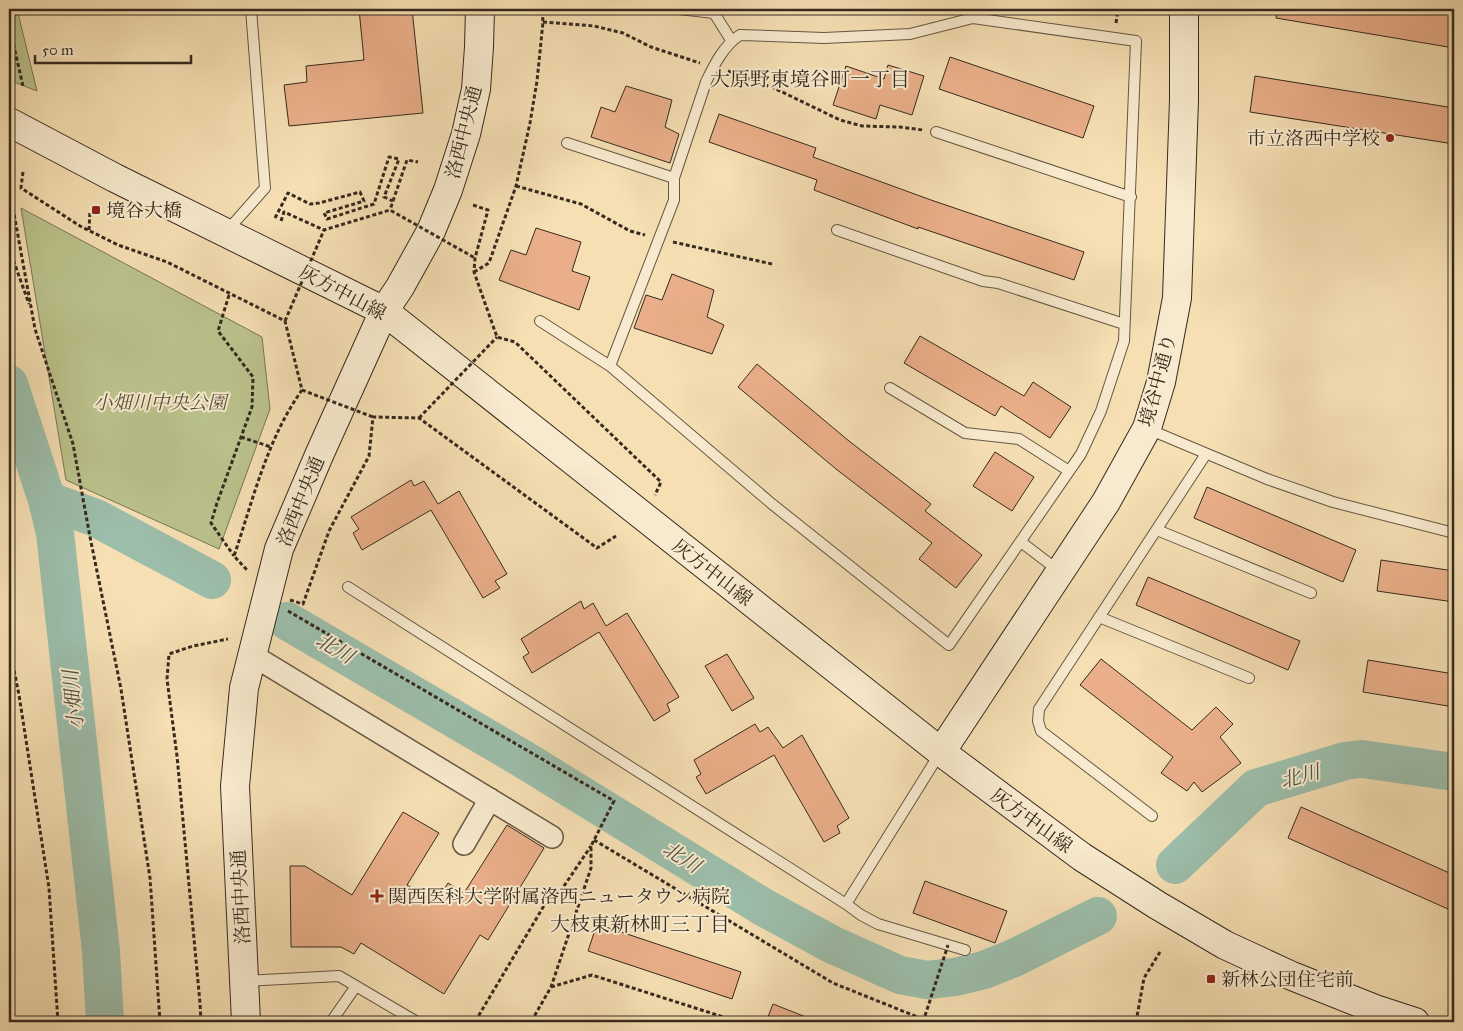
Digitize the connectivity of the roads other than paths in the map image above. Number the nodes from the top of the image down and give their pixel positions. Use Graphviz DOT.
graph roads {
  1 [pos="250,9"];
  2 [pos="480,9"];
  3 [pos="679,9"];
  4 [pos="1184,9"];
  5 [pos="731,40"];
  6 [pos="9,122"];
  7 [pos="936,132"];
  8 [pos="568,144"];
  9 [pos="674,178"];
  10 [pos="1130,197"];
  11 [pos="838,230"];
  12 [pos="225,232"];
  13 [pos="384,311"];
  14 [pos="540,321"];
  15 [pos="1124,324"];
  16 [pos="610,366"];
  17 [pos="890,388"];
  18 [pos="1146,428"];
  19 [pos="1206,454"];
  20 [pos="1070,471"];
  21 [pos="1157,530"];
  22 [pos="1454,533"];
  23 [pos="1021,542"];
  24 [pos="1060,571"];
  25 [pos="348,587"];
  26 [pos="1311,593"];
  27 [pos="1100,617"];
  28 [pos="252,655"];
  29 [pos="1249,678"];
  30 [pos="941,752"];
  31 [pos="490,799"];
  32 [pos="1152,816"];
  33 [pos="552,837"];
  34 [pos="464,844"];
  35 [pos="846,904"];
  36 [pos="965,950"];
  37 [pos="244,981"];
  38 [pos="356,986"];
  39 [pos="1373,1016"];
  40 [pos="246,1022"];
  41 [pos="331,1022"];
  42 [pos="417,1022"];
  43 [pos="1415,1022"];
  1 -- 12 [label="lane"];
  2 -- 13 [label="street, 洛西中央通"];
  3 -- 5 [label="lane"];
  4 -- 18 [label="street, 境谷中通り"];
  5 -- 9 [label="lane"];
  5 -- 10 [label="lane"];
  6 -- 12 [label="street, 灰方中山線"];
  7 -- 10 [label="lane"];
  8 -- 9 [label="lane"];
  9 -- 16 [label="lane"];
  10 -- 15 [label="lane"];
  11 -- 15 [label="lane"];
  12 -- 13 [label="street, 灰方中山線"];
  13 -- 28 [label="street, 洛西中央通"];
  13 -- 30 [label="street, 灰方中山線"];
  14 -- 16 [label="lane"];
  15 -- 20 [label="lane"];
  16 -- 23 [label="lane"];
  17 -- 20 [label="lane"];
  18 -- 19 [label="lane"];
  18 -- 24 [label="street, 境谷中通り"];
  19 -- 21 [label="lane"];
  19 -- 22 [label="lane"];
  20 -- 23 [label="lane"];
  21 -- 26 [label="lane"];
  21 -- 27 [label="lane"];
  23 -- 24 [label="lane"];
  24 -- 30 [label="street, 境谷中通り"];
  25 -- 35 [label="lane"];
  27 -- 29 [label="lane"];
  27 -- 32 [label="lane"];
  28 -- 31 [label="street"];
  28 -- 37 [label="street, 洛西中央通"];
  30 -- 35 [label="lane"];
  30 -- 39 [label="street, 灰方中山線"];
  31 -- 33 [label="street"];
  31 -- 34 [label="street"];
  35 -- 36 [label="lane"];
  37 -- 38 [label="lane"];
  37 -- 40 [label="street, 洛西中央通"];
  38 -- 41 [label="lane"];
  38 -- 42 [label="lane"];
  39 -- 43 [label="street, 灰方中山線"];
}
